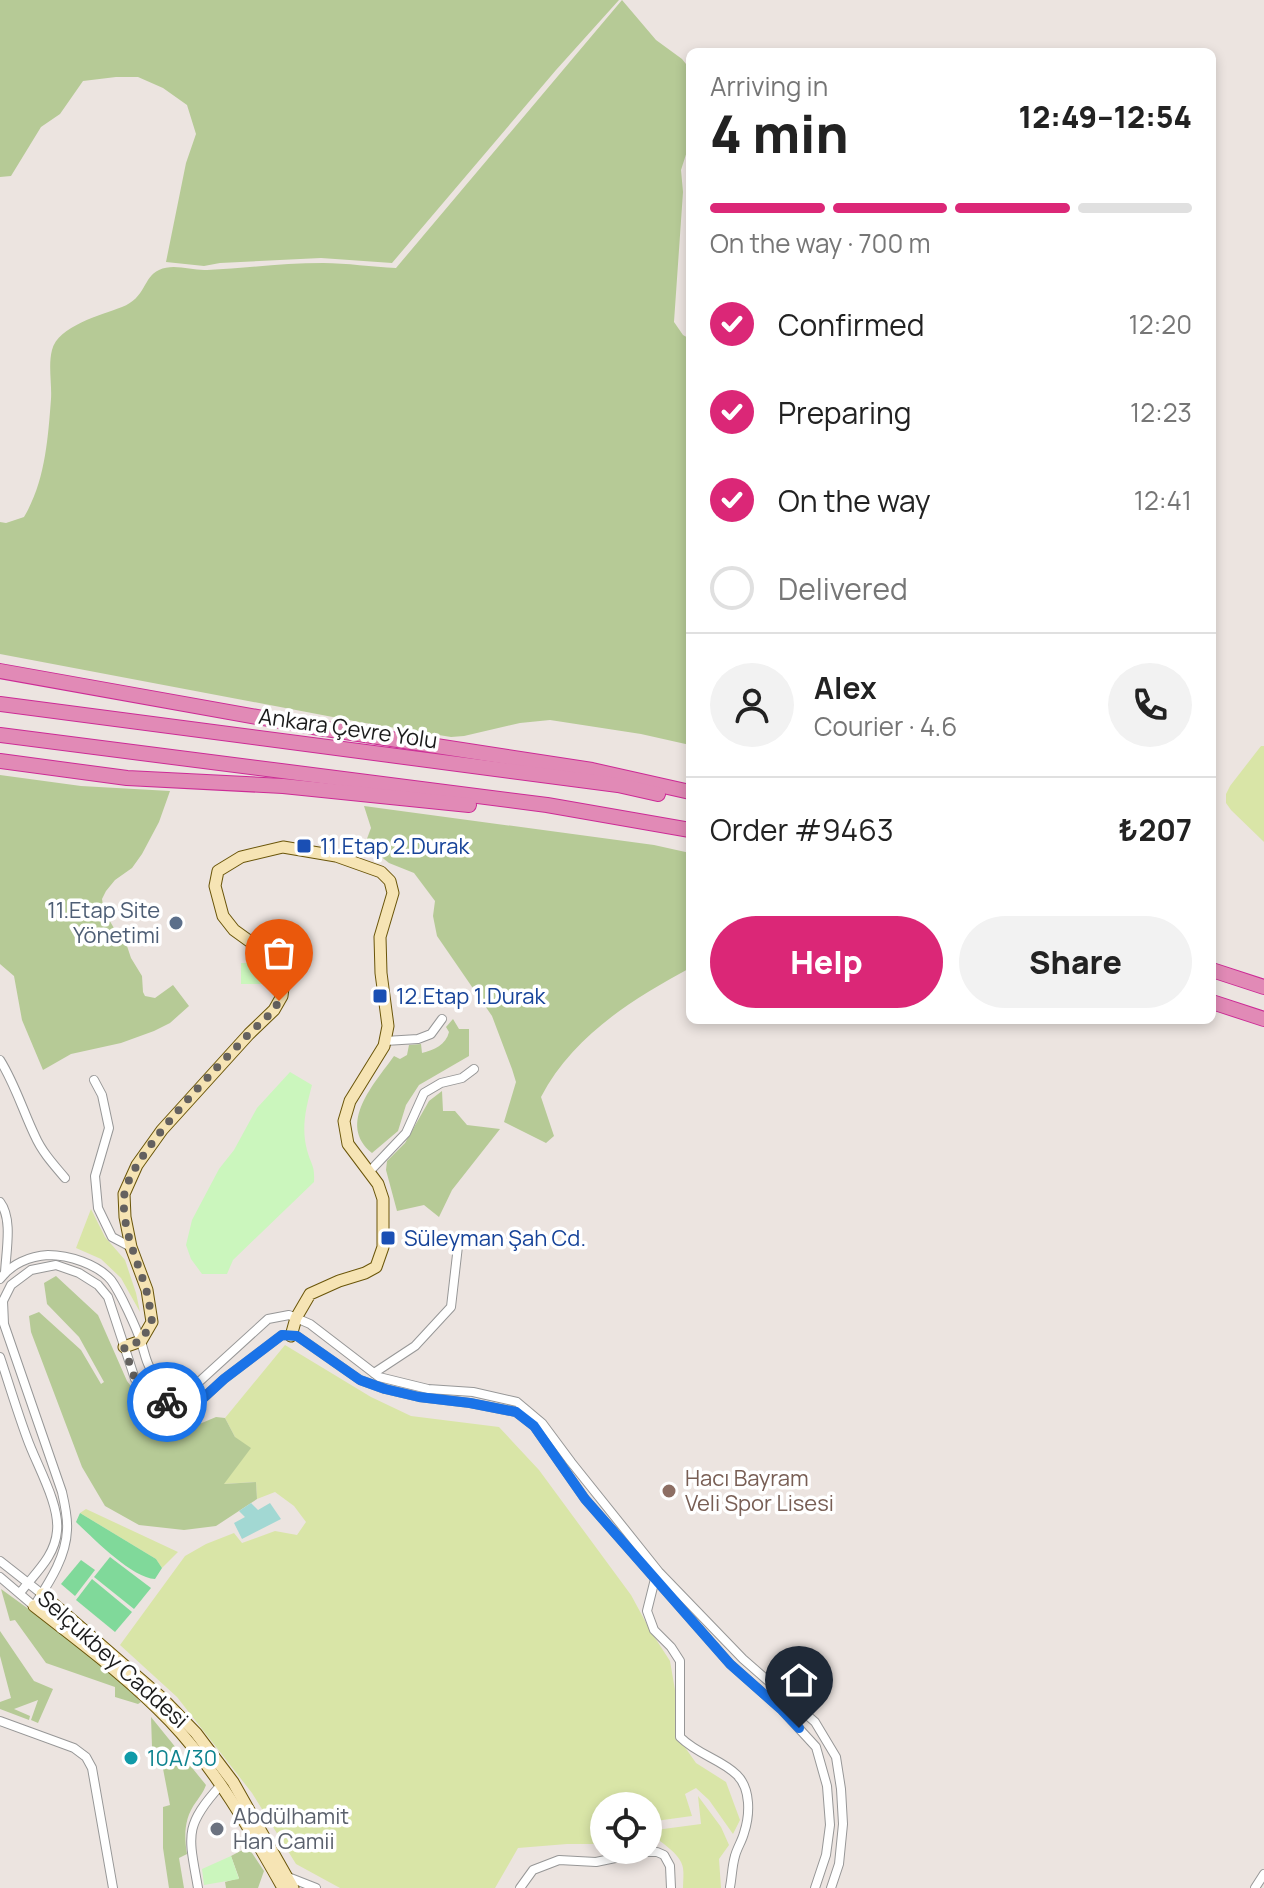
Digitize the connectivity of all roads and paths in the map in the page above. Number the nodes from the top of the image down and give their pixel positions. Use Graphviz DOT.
graph roads {
  1 [pos="0,671"];
  2 [pos="0,680"];
  3 [pos="143,695"];
  4 [pos="0,704"];
  5 [pos="0,735"];
  6 [pos="0,761"];
  7 [pos="686,791"];
  8 [pos="686,800"];
  9 [pos="686,832"];
  10 [pos="686,832"];
  11 [pos="1216,971"];
  12 [pos="1264,987"];
  13 [pos="1216,1003"];
  14 [pos="442,1019"];
  15 [pos="1264,1019"];
  16 [pos="385,1041"];
  17 [pos="0,1060"];
  18 [pos="474,1069"];
  19 [pos="94,1080"];
  20 [pos="369,1172"];
  21 [pos="65,1178"];
  22 [pos="0,1202"];
  23 [pos="458,1246"];
  24 [pos="131,1247"];
  25 [pos="2,1276"];
  26 [pos="296,1318"];
  27 [pos="291,1336"];
  28 [pos="141,1341"];
  29 [pos="124,1347"];
  30 [pos="0,1357"];
  31 [pos="374,1373"];
  32 [pos="0,1561"];
  33 [pos="0,1577"];
  34 [pos="655,1579"];
  35 [pos="28,1583"];
  36 [pos="20,1593"];
  37 [pos="42,1594"];
  38 [pos="34,1606"];
  39 [pos="0,1721"];
  40 [pos="220,1786"];
  41 [pos="277,1868"];
  42 [pos="1264,1874"];
  43 [pos="288,1884"];
  44 [pos="730,1887"];
  45 [pos="113,1888"];
  46 [pos="198,1888"];
  47 [pos="316,1888"];
  48 [pos="520,1888"];
  49 [pos="671,1888"];
  50 [pos="815,1888"];
  51 [pos="831,1888"];
  52 [pos="1255,1888"];
  1 -- 3 [label="highway"];
  2 -- 3 [label="highway"];
  3 -- 7 [label="highway"];
  4 -- 8 [label="highway, Ankara Çevre Yolu"];
  5 -- 9 [label="highway"];
  6 -- 10 [label="highway"];
  11 -- 12 [label="highway"];
  13 -- 15 [label="highway"];
  14 -- 16 [label="street"];
  16 -- 20 [label="street"];
  16 -- 24 [label="street"];
  17 -- 21 [label="street"];
  18 -- 20 [label="street"];
  19 -- 24 [label="street"];
  20 -- 26 [label="street"];
  22 -- 25 [label="street"];
  23 -- 31 [label="street"];
  24 -- 28 [label="street"];
  25 -- 28 [label="street"];
  26 -- 27 [label="street"];
  26 -- 28 [label="street"];
  26 -- 31 [label="street"];
  27 -- 29 [label="street"];
  27 -- 34 [label="street"];
  28 -- 29 [label="street"];
  29 -- 37 [label="street"];
  30 -- 35 [label="street"];
  31 -- 51 [label="street"];
  32 -- 35 [label="street, Selçukbey Caddesi"];
  33 -- 36 [label="street, Selçukbey Caddesi"];
  34 -- 44 [label="street"];
  34 -- 50 [label="street"];
  35 -- 36 [label="street"];
  35 -- 37 [label="street, Selçukbey Caddesi"];
  36 -- 38 [label="street, Selçukbey Caddesi"];
  37 -- 38 [label="street"];
  37 -- 41 [label="street, Selçukbey Caddesi"];
  38 -- 40 [label="street, Selçukbey Caddesi"];
  39 -- 45 [label="street"];
  40 -- 41 [label="street, Selçukbey Caddesi"];
  40 -- 46 [label="street"];
  41 -- 43 [label="street, Selçukbey Caddesi"];
  42 -- 52 [label="street"];
  43 -- 47 [label="street"];
  48 -- 49 [label="street"];
}
